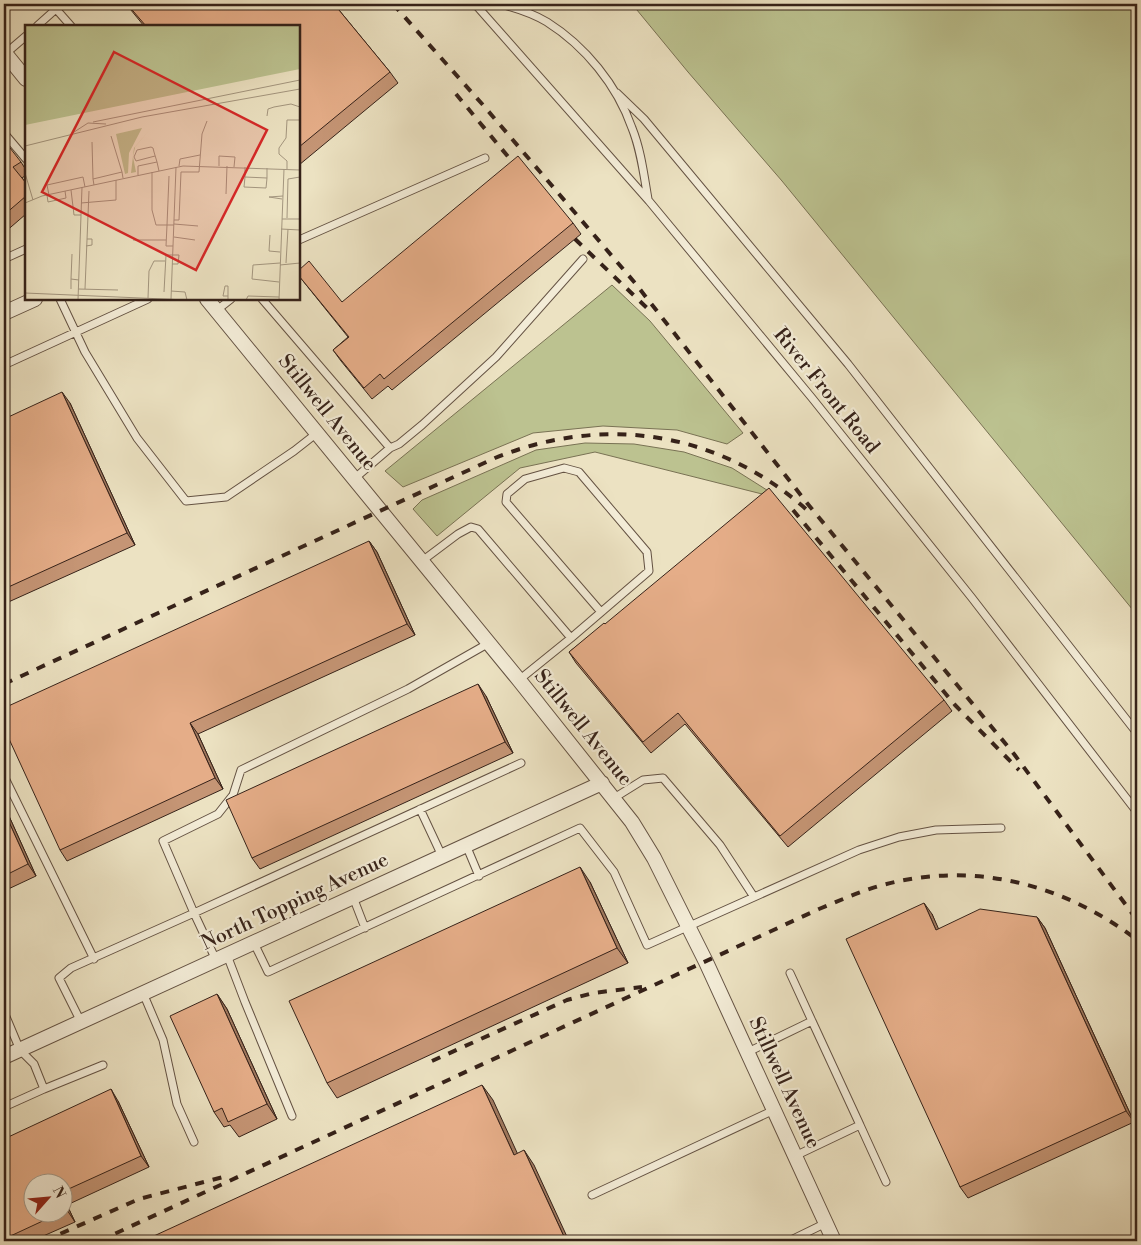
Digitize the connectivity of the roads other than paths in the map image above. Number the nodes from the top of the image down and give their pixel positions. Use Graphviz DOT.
graph roads {
  1 [pos="475,4"];
  2 [pos="500,4"];
  3 [pos="38,25"];
  4 [pos="70,25"];
  5 [pos="25,37"];
  6 [pos="4,53"];
  7 [pos="25,78"];
  8 [pos="617,93"];
  9 [pos="4,133"];
  10 [pos="25,158"];
  11 [pos="485,158"];
  12 [pos="648,201"];
  13 [pos="300,240"];
  14 [pos="25,249"];
  15 [pos="4,259"];
  16 [pos="582,259"];
  17 [pos="33,300"];
  18 [pos="60,300"];
  19 [pos="146,300"];
  20 [pos="208,300"];
  21 [pos="230,300"];
  22 [pos="263,300"];
  23 [pos="216,310"];
  24 [pos="4,313"];
  25 [pos="75,332"];
  26 [pos="4,365"];
  27 [pos="317,433"];
  28 [pos="390,448"];
  29 [pos="355,478"];
  30 [pos="422,561"];
  31 [pos="601,612"];
  32 [pos="571,638"];
  33 [pos="489,643"];
  34 [pos="519,680"];
  35 [pos="1137,733"];
  36 [pos="521,763"];
  37 [pos="4,776"];
  38 [pos="602,783"];
  39 [pos="614,798"];
  40 [pos="420,809"];
  41 [pos="1137,812"];
  42 [pos="1001,828"];
  43 [pos="466,845"];
  44 [pos="442,856"];
  45 [pos="479,876"];
  46 [pos="352,897"];
  47 [pos="754,897"];
  48 [pos="194,913"];
  49 [pos="689,927"];
  50 [pos="364,928"];
  51 [pos="254,943"];
  52 [pos="222,957"];
  53 [pos="94,959"];
  54 [pos="790,973"];
  55 [pos="143,993"];
  56 [pos="4,1012"];
  57 [pos="812,1021"];
  58 [pos="82,1022"];
  59 [pos="20,1050"];
  60 [pos="748,1052"];
  61 [pos="4,1057"];
  62 [pos="103,1065"];
  63 [pos="44,1089"];
  64 [pos="4,1106"];
  65 [pos="774,1110"];
  66 [pos="292,1116"];
  67 [pos="860,1125"];
  68 [pos="194,1142"];
  69 [pos="795,1156"];
  70 [pos="886,1182"];
  71 [pos="592,1195"];
  72 [pos="826,1223"];
  73 [pos="789,1241"];
  74 [pos="834,1241"];
  1 -- 12 [label="lane, River Front Road"];
  2 -- 8 [label="lane"];
  3 -- 4 [label="lane"];
  5 -- 6 [label="lane"];
  6 -- 7 [label="street"];
  8 -- 12 [label="lane"];
  8 -- 35 [label="lane"];
  9 -- 10 [label="lane"];
  11 -- 13 [label="lane"];
  12 -- 41 [label="lane, River Front Road"];
  14 -- 15 [label="lane"];
  16 -- 28 [label="lane"];
  17 -- 24 [label="street"];
  18 -- 25 [label="lane"];
  19 -- 25 [label="lane"];
  20 -- 23 [label="street, Stillwell Avenue"];
  21 -- 23 [label="lane"];
  22 -- 28 [label="lane"];
  23 -- 27 [label="street, Stillwell Avenue"];
  25 -- 26 [label="lane"];
  25 -- 27 [label="lane"];
  27 -- 29 [label="street, Stillwell Avenue"];
  28 -- 29 [label="lane"];
  29 -- 30 [label="street, Stillwell Avenue"];
  30 -- 32 [label="lane"];
  30 -- 33 [label="street, Stillwell Avenue"];
  31 -- 31 [label="lane"];
  31 -- 32 [label="lane"];
  32 -- 34 [label="lane"];
  33 -- 34 [label="street, Stillwell Avenue"];
  33 -- 48 [label="lane"];
  34 -- 38 [label="street, Stillwell Avenue"];
  36 -- 40 [label="lane"];
  37 -- 53 [label="lane"];
  38 -- 39 [label="street, Stillwell Avenue"];
  38 -- 43 [label="street, North Topping Avenue"];
  39 -- 47 [label="lane"];
  39 -- 49 [label="street, Stillwell Avenue"];
  40 -- 44 [label="lane"];
  40 -- 48 [label="lane"];
  42 -- 47 [label="lane"];
  43 -- 44 [label="street, North Topping Avenue"];
  43 -- 45 [label="lane"];
  44 -- 46 [label="street, North Topping Avenue"];
  45 -- 49 [label="lane"];
  45 -- 50 [label="lane"];
  46 -- 50 [label="lane"];
  46 -- 51 [label="street, North Topping Avenue"];
  47 -- 49 [label="lane"];
  48 -- 52 [label="lane"];
  48 -- 53 [label="lane"];
  49 -- 60 [label="street, Stillwell Avenue"];
  50 -- 51 [label="lane"];
  51 -- 52 [label="street, North Topping Avenue"];
  52 -- 55 [label="street, North Topping Avenue"];
  52 -- 66 [label="lane"];
  53 -- 58 [label="lane"];
  54 -- 57 [label="lane"];
  55 -- 58 [label="street, North Topping Avenue"];
  55 -- 68 [label="lane"];
  56 -- 59 [label="lane"];
  57 -- 60 [label="lane"];
  57 -- 67 [label="lane"];
  58 -- 59 [label="street, North Topping Avenue"];
  59 -- 61 [label="street, North Topping Avenue"];
  59 -- 63 [label="lane"];
  60 -- 65 [label="street, Stillwell Avenue"];
  62 -- 63 [label="lane"];
  63 -- 64 [label="lane"];
  65 -- 69 [label="street, Stillwell Avenue"];
  65 -- 71 [label="lane"];
  67 -- 69 [label="lane"];
  67 -- 70 [label="lane"];
  69 -- 72 [label="street, Stillwell Avenue"];
  72 -- 73 [label="lane"];
  72 -- 74 [label="street, Stillwell Avenue"];
}
